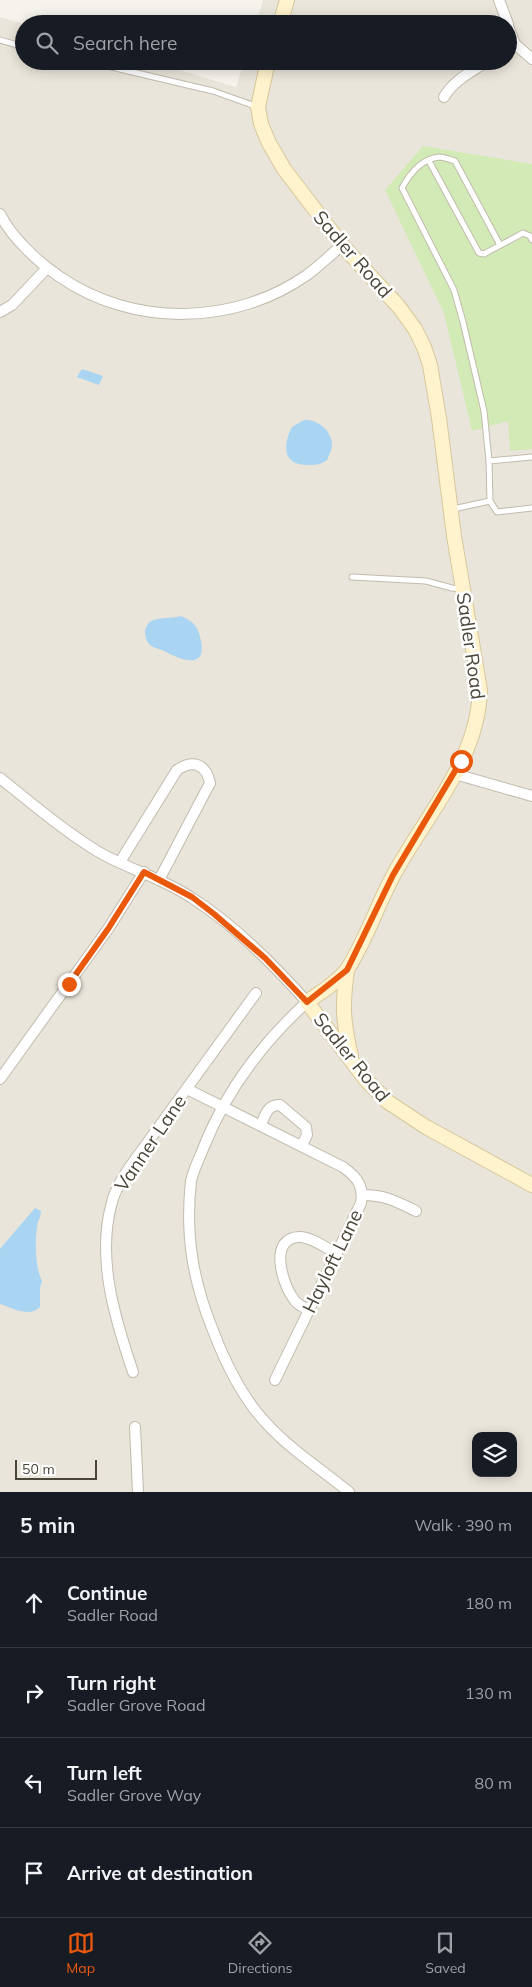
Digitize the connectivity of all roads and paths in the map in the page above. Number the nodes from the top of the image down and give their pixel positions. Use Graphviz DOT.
graph roads {
  1 [pos="287,0"];
  2 [pos="499,0"];
  3 [pos="283,15"];
  4 [pos="504,15"];
  5 [pos="0,40"];
  6 [pos="15,44"];
  7 [pos="517,50"];
  8 [pos="532,60"];
  9 [pos="124,70"];
  10 [pos="266,70"];
  11 [pos="474,70"];
  12 [pos="444,97"];
  13 [pos="258,107"];
  14 [pos="429,161"];
  15 [pos="0,214"];
  16 [pos="532,240"];
  17 [pos="342,245"];
  18 [pos="500,246"];
  19 [pos="46,268"];
  20 [pos="0,312"];
  21 [pos="532,457"];
  22 [pos="489,460"];
  23 [pos="490,501"];
  24 [pos="532,508"];
  25 [pos="450,510"];
  26 [pos="352,577"];
  27 [pos="463,589"];
  28 [pos="455,774"];
  29 [pos="0,778"];
  30 [pos="532,796"];
  31 [pos="120,862"];
  32 [pos="144,872"];
  33 [pos="159,880"];
  34 [pos="347,970"];
  35 [pos="256,993"];
  36 [pos="307,1002"];
  37 [pos="352,1059"];
  38 [pos="0,1079"];
  39 [pos="187,1089"];
  40 [pos="222,1106"];
  41 [pos="261,1125"];
  42 [pos="302,1145"];
  43 [pos="532,1185"];
  44 [pos="362,1195"];
  45 [pos="416,1211"];
  46 [pos="336,1253"];
  47 [pos="309,1310"];
  48 [pos="134,1372"];
  49 [pos="275,1380"];
  50 [pos="135,1427"];
  51 [pos="138,1492"];
  52 [pos="349,1492"];
  1 -- 3 [label="street"];
  2 -- 4 [label="street"];
  5 -- 6 [label="lane"];
  7 -- 8 [label="street"];
  9 -- 13 [label="lane"];
  10 -- 13 [label="street, Sadler Road"];
  11 -- 12 [label="street"];
  13 -- 17 [label="street, Sadler Road"];
  14 -- 18 [label="lane"];
  14 -- 18 [label="lane"];
  14 -- 22 [label="lane"];
  15 -- 19 [label="street"];
  16 -- 18 [label="lane"];
  17 -- 19 [label="street"];
  17 -- 25 [label="street, Sadler Road"];
  19 -- 20 [label="street"];
  21 -- 22 [label="lane"];
  22 -- 23 [label="lane"];
  23 -- 24 [label="lane"];
  23 -- 25 [label="lane"];
  25 -- 27 [label="street, Sadler Road"];
  26 -- 27 [label="lane"];
  27 -- 28 [label="street, Sadler Road"];
  28 -- 30 [label="street"];
  28 -- 34 [label="street, Sadler Road"];
  29 -- 31 [label="street"];
  31 -- 32 [label="street"];
  31 -- 33 [label="street"];
  32 -- 33 [label="street"];
  32 -- 38 [label="street"];
  33 -- 36 [label="street"];
  34 -- 36 [label="street, Sadler Road"];
  34 -- 37 [label="street"];
  35 -- 39 [label="street, Vanner Lane"];
  36 -- 37 [label="street, Sadler Road"];
  36 -- 40 [label="street"];
  37 -- 43 [label="street, Sadler Road"];
  39 -- 40 [label="street, Hayloft Lane"];
  39 -- 48 [label="street, Vanner Lane"];
  40 -- 41 [label="street, Hayloft Lane"];
  40 -- 52 [label="street"];
  41 -- 42 [label="street, Hayloft Lane"];
  41 -- 42 [label="street"];
  42 -- 44 [label="street, Hayloft Lane"];
  44 -- 45 [label="street"];
  44 -- 46 [label="street, Hayloft Lane"];
  46 -- 47 [label="street, Hayloft Lane"];
  46 -- 47 [label="street"];
  47 -- 49 [label="street, Hayloft Lane"];
  50 -- 51 [label="street"];
}
